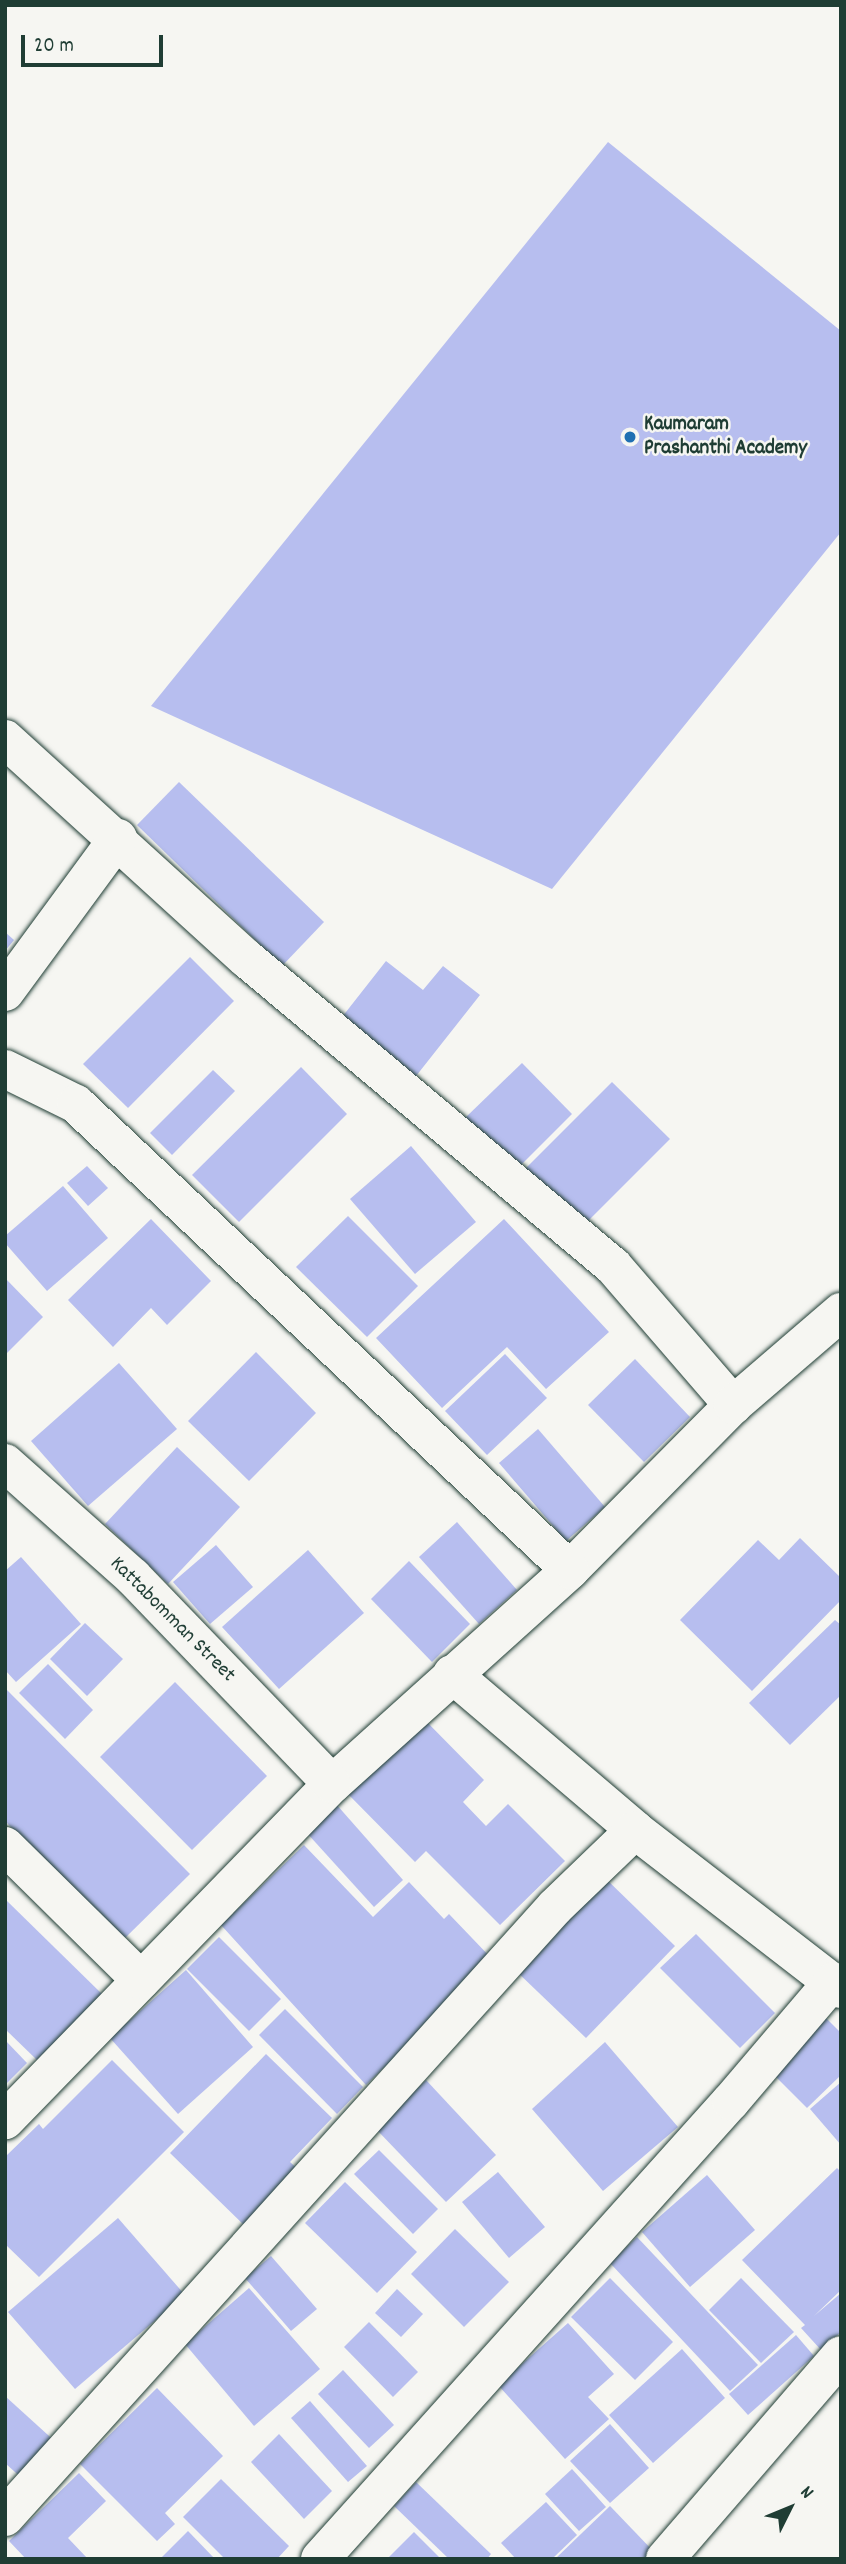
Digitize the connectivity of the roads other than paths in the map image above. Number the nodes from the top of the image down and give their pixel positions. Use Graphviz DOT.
graph roads {
  1 [pos="5,739"];
  2 [pos="118,838"];
  3 [pos="5,992"];
  4 [pos="5,1069"];
  5 [pos="841,1312"];
  6 [pos="733,1405"];
  7 [pos="5,1463"];
  8 [pos="570,1570"];
  9 [pos="452,1674"];
  10 [pos="332,1784"];
  11 [pos="635,1830"];
  12 [pos="5,1846"];
  13 [pos="141,1980"];
  14 [pos="837,1985"];
  15 [pos="5,2120"];
  16 [pos="841,2355"];
  17 [pos="5,2517"];
  18 [pos="320,2559"];
  19 [pos="665,2559"];
  1 -- 2 [label="street"];
  2 -- 3 [label="street"];
  2 -- 6 [label="street"];
  4 -- 8 [label="street"];
  5 -- 6 [label="street"];
  6 -- 8 [label="street"];
  7 -- 10 [label="street, Kattabomman Street"];
  8 -- 9 [label="street"];
  9 -- 10 [label="street"];
  9 -- 11 [label="street"];
  10 -- 13 [label="street"];
  11 -- 14 [label="street"];
  11 -- 17 [label="street"];
  12 -- 13 [label="street"];
  13 -- 15 [label="street"];
  14 -- 18 [label="street"];
  16 -- 19 [label="street"];
}
